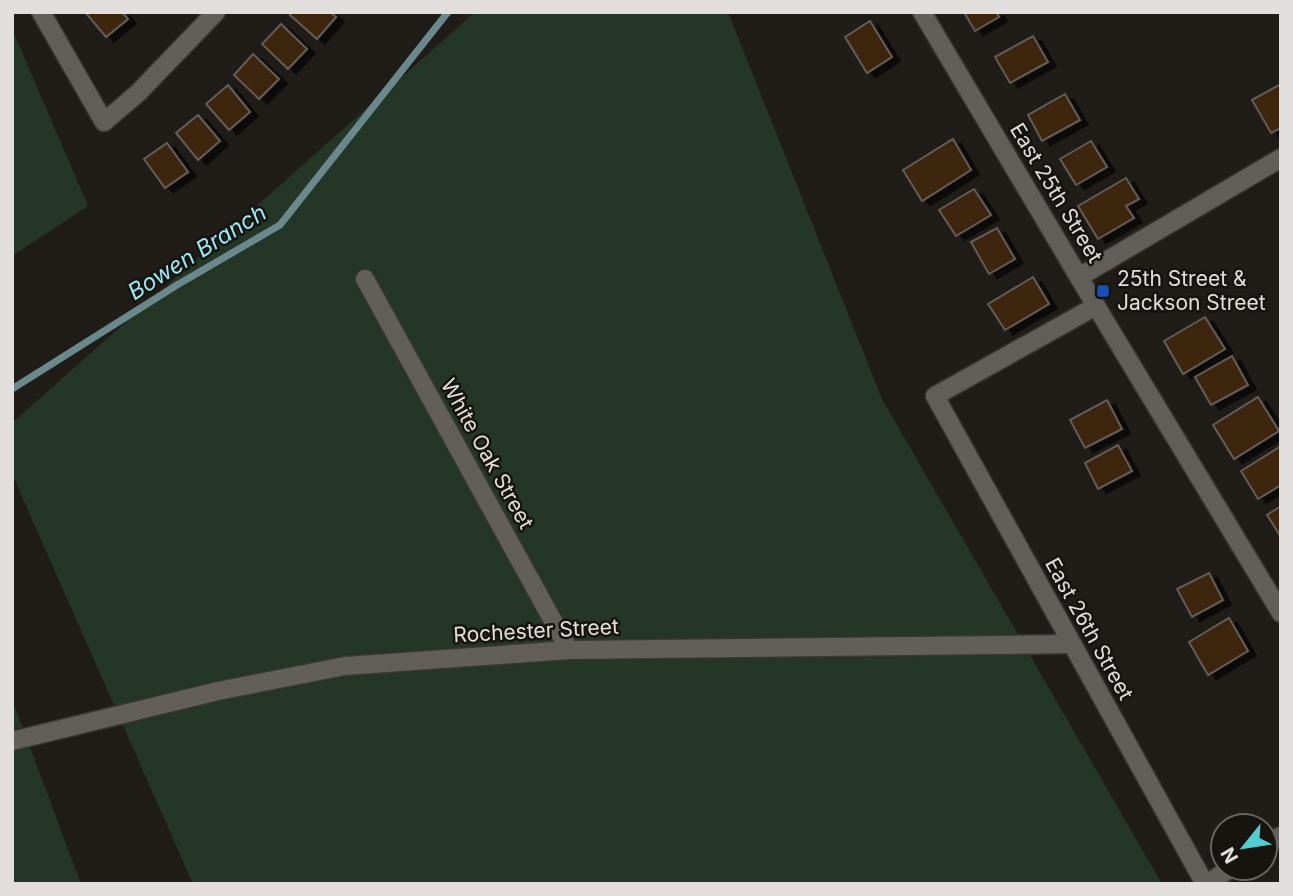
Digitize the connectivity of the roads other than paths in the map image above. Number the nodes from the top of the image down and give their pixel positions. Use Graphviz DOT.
graph roads {
  1 [pos="41,12"];
  2 [pos="216,12"];
  3 [pos="922,12"];
  4 [pos="1281,158"];
  5 [pos="1079,277"];
  6 [pos="365,279"];
  7 [pos="1096,306"];
  8 [pos="1281,613"];
  9 [pos="1072,644"];
  10 [pos="569,650"];
  11 [pos="12,741"];
  12 [pos="1206,884"];
  1 -- 2 [label="street"];
  3 -- 5 [label="street, East 25th Street"];
  4 -- 5 [label="street"];
  5 -- 7 [label="street, East 25th Street"];
  6 -- 10 [label="street, White Oak Street"];
  7 -- 8 [label="street, East 25th Street"];
  7 -- 9 [label="street, East 26th Street"];
  9 -- 10 [label="street, Rochester Street"];
  9 -- 12 [label="street, East 26th Street"];
  10 -- 11 [label="street, Rochester Street"];
}
